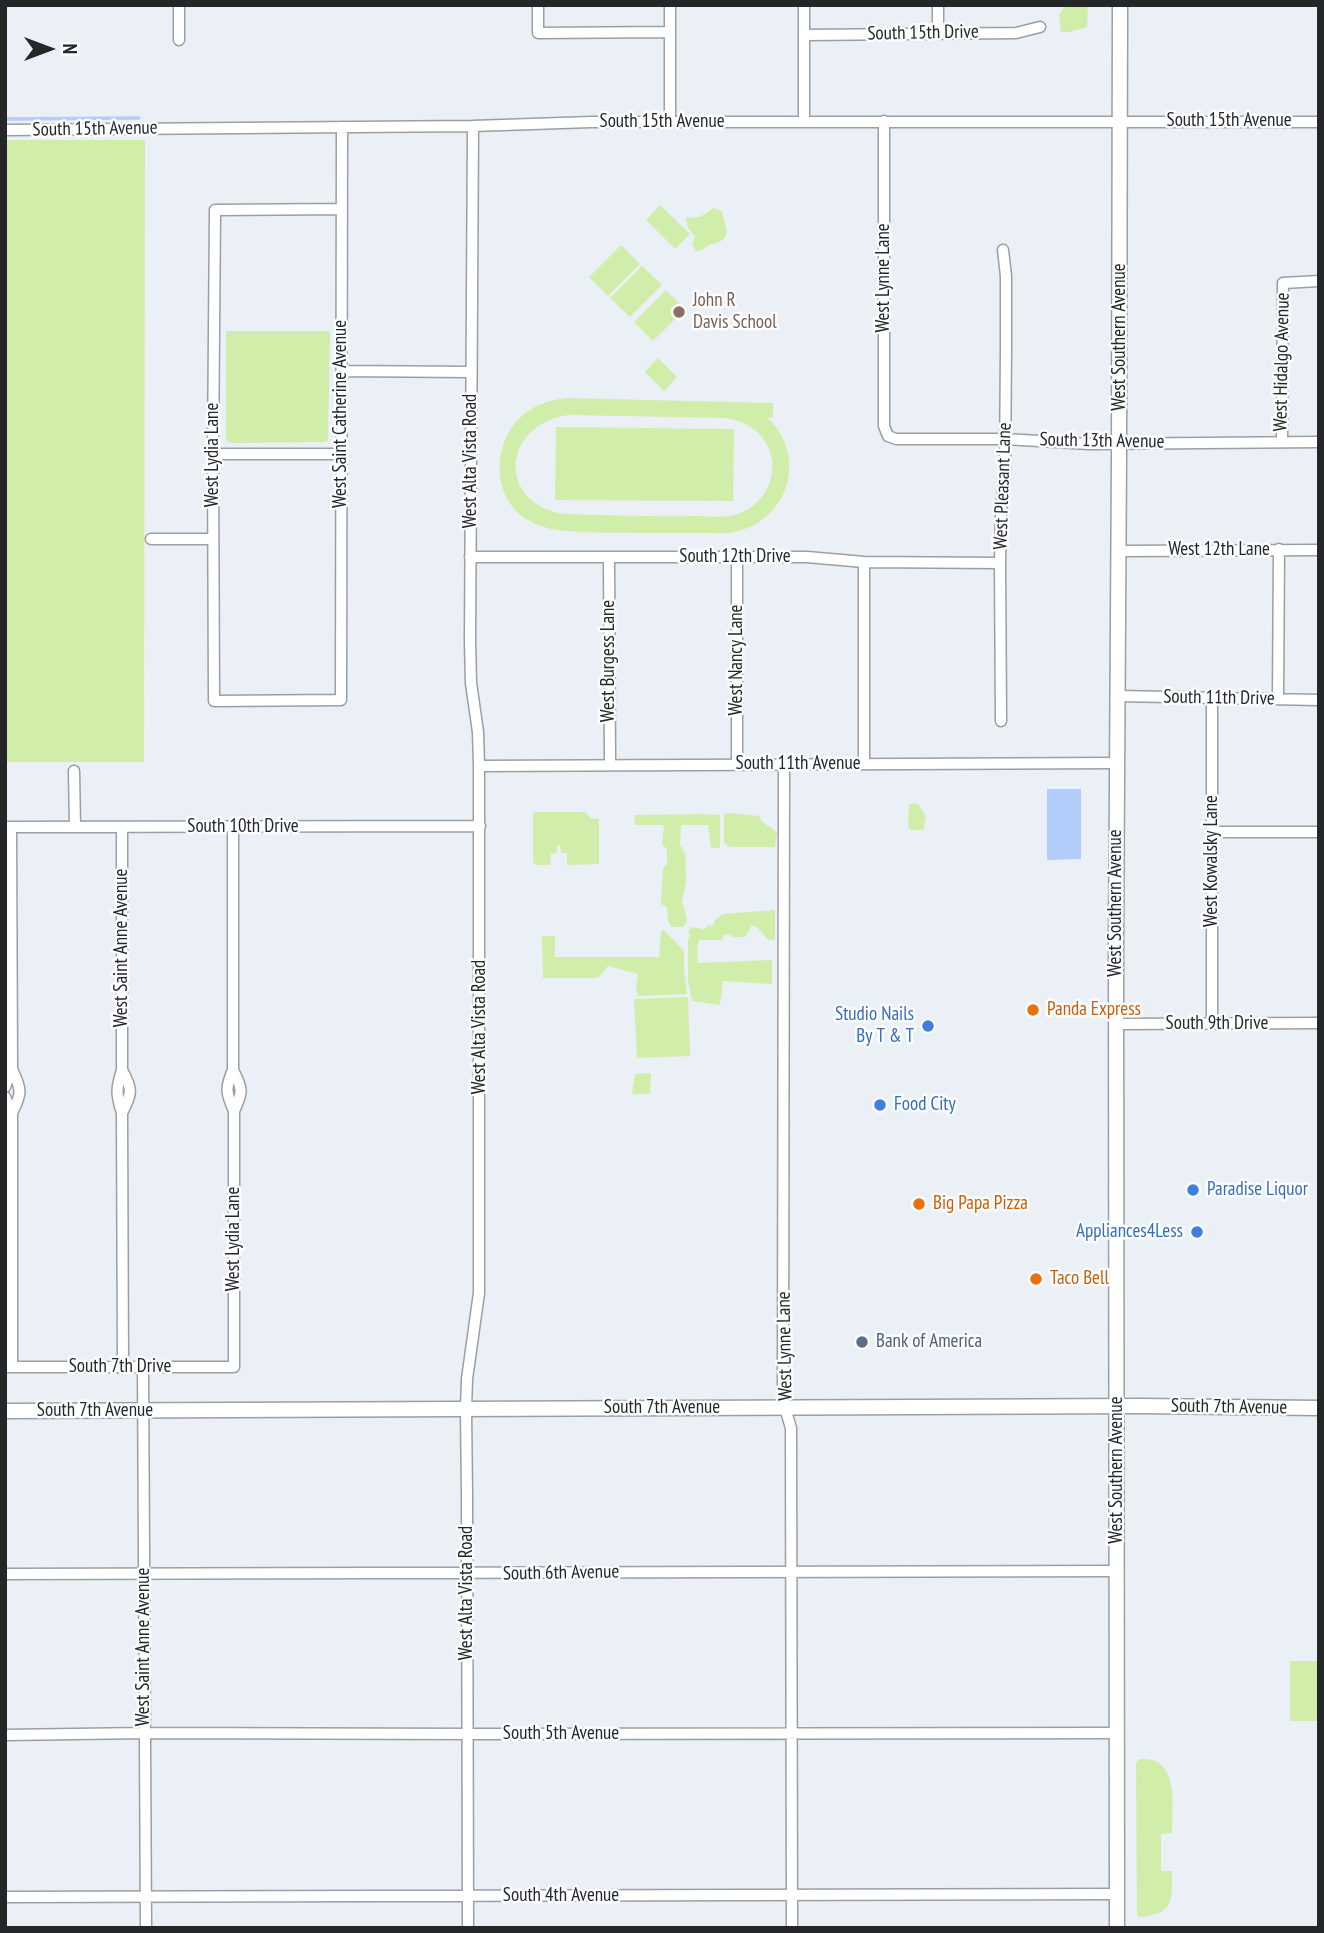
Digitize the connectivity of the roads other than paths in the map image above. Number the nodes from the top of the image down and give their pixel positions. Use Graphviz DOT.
graph roads {
  1 [pos="179,5"];
  2 [pos="538,5"];
  3 [pos="670,5"];
  4 [pos="804,5"];
  5 [pos="938,5"];
  6 [pos="1120,5"];
  7 [pos="1040,27"];
  8 [pos="670,32"];
  9 [pos="937,33"];
  10 [pos="805,35"];
  11 [pos="179,40"];
  12 [pos="884,121"];
  13 [pos="1120,121"];
  14 [pos="670,122"];
  15 [pos="804,122"];
  16 [pos="1319,122"];
  17 [pos="473,126"];
  18 [pos="342,127"];
  19 [pos="5,130"];
  20 [pos="342,209"];
  21 [pos="1003,250"];
  22 [pos="1319,281"];
  23 [pos="342,371"];
  24 [pos="471,372"];
  25 [pos="886,434"];
  26 [pos="1005,439"];
  27 [pos="1282,442"];
  28 [pos="1319,442"];
  29 [pos="1119,443"];
  30 [pos="213,454"];
  31 [pos="340,454"];
  32 [pos="151,539"];
  33 [pos="213,539"];
  34 [pos="1279,549"];
  35 [pos="1319,550"];
  36 [pos="1119,551"];
  37 [pos="737,556"];
  38 [pos="470,557"];
  39 [pos="609,557"];
  40 [pos="864,562"];
  41 [pos="1000,563"];
  42 [pos="1118,696"];
  43 [pos="1212,698"];
  44 [pos="1278,699"];
  45 [pos="1319,700"];
  46 [pos="214,701"];
  47 [pos="1001,721"];
  48 [pos="784,764"];
  49 [pos="864,764"];
  50 [pos="1117,764"];
  51 [pos="610,765"];
  52 [pos="737,765"];
  53 [pos="479,766"];
  54 [pos="74,771"];
  55 [pos="480,826"];
  56 [pos="8,827"];
  57 [pos="75,827"];
  58 [pos="122,827"];
  59 [pos="233,827"];
  60 [pos="1212,832"];
  61 [pos="1319,832"];
  62 [pos="1212,1023"];
  63 [pos="1319,1023"];
  64 [pos="1116,1024"];
  65 [pos="12,1069"];
  66 [pos="5,1087"];
  67 [pos="5,1097"];
  68 [pos="12,1114"];
  69 [pos="9,1367"];
  70 [pos="123,1367"];
  71 [pos="143,1367"];
  72 [pos="234,1367"];
  73 [pos="1117,1406"];
  74 [pos="785,1408"];
  75 [pos="1319,1408"];
  76 [pos="466,1409"];
  77 [pos="5,1411"];
  78 [pos="142,1412"];
  79 [pos="791,1571"];
  80 [pos="1117,1571"];
  81 [pos="144,1573"];
  82 [pos="467,1573"];
  83 [pos="5,1574"];
  84 [pos="144,1733"];
  85 [pos="792,1733"];
  86 [pos="1117,1733"];
  87 [pos="467,1734"];
  88 [pos="5,1735"];
  89 [pos="1118,1894"];
  90 [pos="792,1895"];
  91 [pos="468,1896"];
  92 [pos="5,1897"];
  93 [pos="146,1897"];
  94 [pos="146,1928"];
  95 [pos="468,1928"];
  96 [pos="792,1928"];
  97 [pos="1118,1928"];
  1 -- 11 [label="street"];
  2 -- 8 [label="street"];
  3 -- 8 [label="street"];
  4 -- 10 [label="street"];
  5 -- 9 [label="street"];
  6 -- 13 [label="main road, West Southern Avenue"];
  7 -- 9 [label="street, South 15th Drive"];
  8 -- 14 [label="street"];
  9 -- 10 [label="street, South 15th Drive"];
  10 -- 15 [label="street"];
  12 -- 13 [label="street, South 15th Avenue"];
  12 -- 15 [label="street, South 15th Avenue"];
  12 -- 25 [label="street, West Lynne Lane"];
  13 -- 16 [label="street, South 15th Avenue"];
  13 -- 29 [label="main road, West Southern Avenue"];
  14 -- 15 [label="street, South 15th Avenue"];
  14 -- 17 [label="street, South 15th Avenue"];
  17 -- 18 [label="street, South 15th Avenue"];
  17 -- 24 [label="street, West Alta Vista Road"];
  18 -- 19 [label="street, South 15th Avenue"];
  18 -- 20 [label="street, West Saint Catherine Avenue"];
  20 -- 23 [label="street, West Saint Catherine Avenue"];
  20 -- 30 [label="street, West Lydia Lane"];
  21 -- 26 [label="street, West Pleasant Lane"];
  22 -- 27 [label="street, West Hidalgo Avenue"];
  23 -- 24 [label="street"];
  23 -- 31 [label="street, West Saint Catherine Avenue"];
  24 -- 38 [label="street, West Alta Vista Road"];
  25 -- 26 [label="street, South 13th Avenue"];
  26 -- 29 [label="street, South 13th Avenue"];
  26 -- 41 [label="street, West Pleasant Lane"];
  27 -- 28 [label="street, South 13th Avenue"];
  27 -- 29 [label="street, South 13th Avenue"];
  29 -- 36 [label="main road, West Southern Avenue"];
  30 -- 31 [label="street"];
  30 -- 33 [label="street, West Lydia Lane"];
  31 -- 46 [label="street, West Saint Catherine Avenue"];
  32 -- 33 [label="street"];
  33 -- 46 [label="street, West Lydia Lane"];
  34 -- 35 [label="street, West 12th Lane"];
  34 -- 36 [label="street, West 12th Lane"];
  34 -- 44 [label="street"];
  36 -- 42 [label="main road, West Southern Avenue"];
  37 -- 39 [label="street, South 12th Drive"];
  37 -- 40 [label="street, South 12th Drive"];
  37 -- 52 [label="street, West Nancy Lane"];
  38 -- 39 [label="street, South 12th Drive"];
  38 -- 53 [label="street, West Alta Vista Road"];
  39 -- 51 [label="street, West Burgess Lane"];
  40 -- 41 [label="street, South 12th Drive"];
  40 -- 49 [label="street"];
  41 -- 47 [label="street, West Pleasant Lane"];
  42 -- 43 [label="street, South 11th Drive"];
  42 -- 50 [label="main road, West Southern Avenue"];
  43 -- 44 [label="street, South 11th Drive"];
  43 -- 60 [label="street, West Kowalsky Lane"];
  44 -- 45 [label="street, South 11th Drive"];
  48 -- 49 [label="street, South 11th Avenue"];
  48 -- 52 [label="street, South 11th Avenue"];
  48 -- 74 [label="street, West Lynne Lane"];
  49 -- 50 [label="street, South 11th Avenue"];
  50 -- 64 [label="main road, West Southern Avenue"];
  51 -- 52 [label="street, South 11th Avenue"];
  51 -- 53 [label="street, South 11th Avenue"];
  53 -- 55 [label="street, West Alta Vista Road"];
  54 -- 57 [label="street"];
  55 -- 59 [label="street, South 10th Drive"];
  55 -- 76 [label="street, West Alta Vista Road"];
  56 -- 57 [label="street, South 10th Drive"];
  56 -- 65 [label="street"];
  57 -- 58 [label="street, South 10th Drive"];
  58 -- 59 [label="street, South 10th Drive"];
  58 -- 70 [label="street, West Saint Anne Avenue"];
  59 -- 72 [label="street, West Lydia Lane"];
  60 -- 61 [label="street"];
  60 -- 62 [label="street, West Kowalsky Lane"];
  62 -- 63 [label="street, South 9th Drive"];
  62 -- 64 [label="street, South 9th Drive"];
  64 -- 73 [label="main road, West Southern Avenue"];
  65 -- 66 [label="street"];
  65 -- 68 [label="street"];
  67 -- 68 [label="street"];
  68 -- 69 [label="street"];
  69 -- 70 [label="street, South 7th Drive"];
  70 -- 71 [label="street, South 7th Drive"];
  71 -- 72 [label="street, South 7th Drive"];
  71 -- 78 [label="street, West Saint Anne Avenue"];
  73 -- 74 [label="main road, South 7th Avenue"];
  73 -- 75 [label="main road, South 7th Avenue"];
  73 -- 80 [label="main road, West Southern Avenue"];
  74 -- 76 [label="main road, South 7th Avenue"];
  74 -- 79 [label="street, West Lynne Lane"];
  76 -- 78 [label="main road, South 7th Avenue"];
  76 -- 82 [label="street, West Alta Vista Road"];
  77 -- 78 [label="main road, South 7th Avenue"];
  78 -- 81 [label="street, West Saint Anne Avenue"];
  79 -- 80 [label="street, South 6th Avenue"];
  79 -- 82 [label="street, South 6th Avenue"];
  79 -- 85 [label="street, West Lynne Lane"];
  80 -- 86 [label="main road, West Southern Avenue"];
  81 -- 82 [label="street, South 6th Avenue"];
  81 -- 83 [label="street, South 6th Avenue"];
  81 -- 84 [label="street, West Saint Anne Avenue"];
  82 -- 87 [label="street, West Alta Vista Road"];
  84 -- 87 [label="street, South 5th Avenue"];
  84 -- 88 [label="street, South 5th Avenue"];
  84 -- 93 [label="street, West Saint Anne Avenue"];
  85 -- 86 [label="street, South 5th Avenue"];
  85 -- 87 [label="street, South 5th Avenue"];
  85 -- 90 [label="street, West Lynne Lane"];
  86 -- 89 [label="main road, West Southern Avenue"];
  87 -- 91 [label="street, West Alta Vista Road"];
  89 -- 90 [label="street, South 4th Avenue"];
  89 -- 97 [label="main road, West Southern Avenue"];
  90 -- 91 [label="street, South 4th Avenue"];
  90 -- 96 [label="street, West Lynne Lane"];
  91 -- 93 [label="street, South 4th Avenue"];
  91 -- 95 [label="street, West Alta Vista Road"];
  92 -- 93 [label="street, South 4th Avenue"];
  93 -- 94 [label="street, West Saint Anne Avenue"];
}
